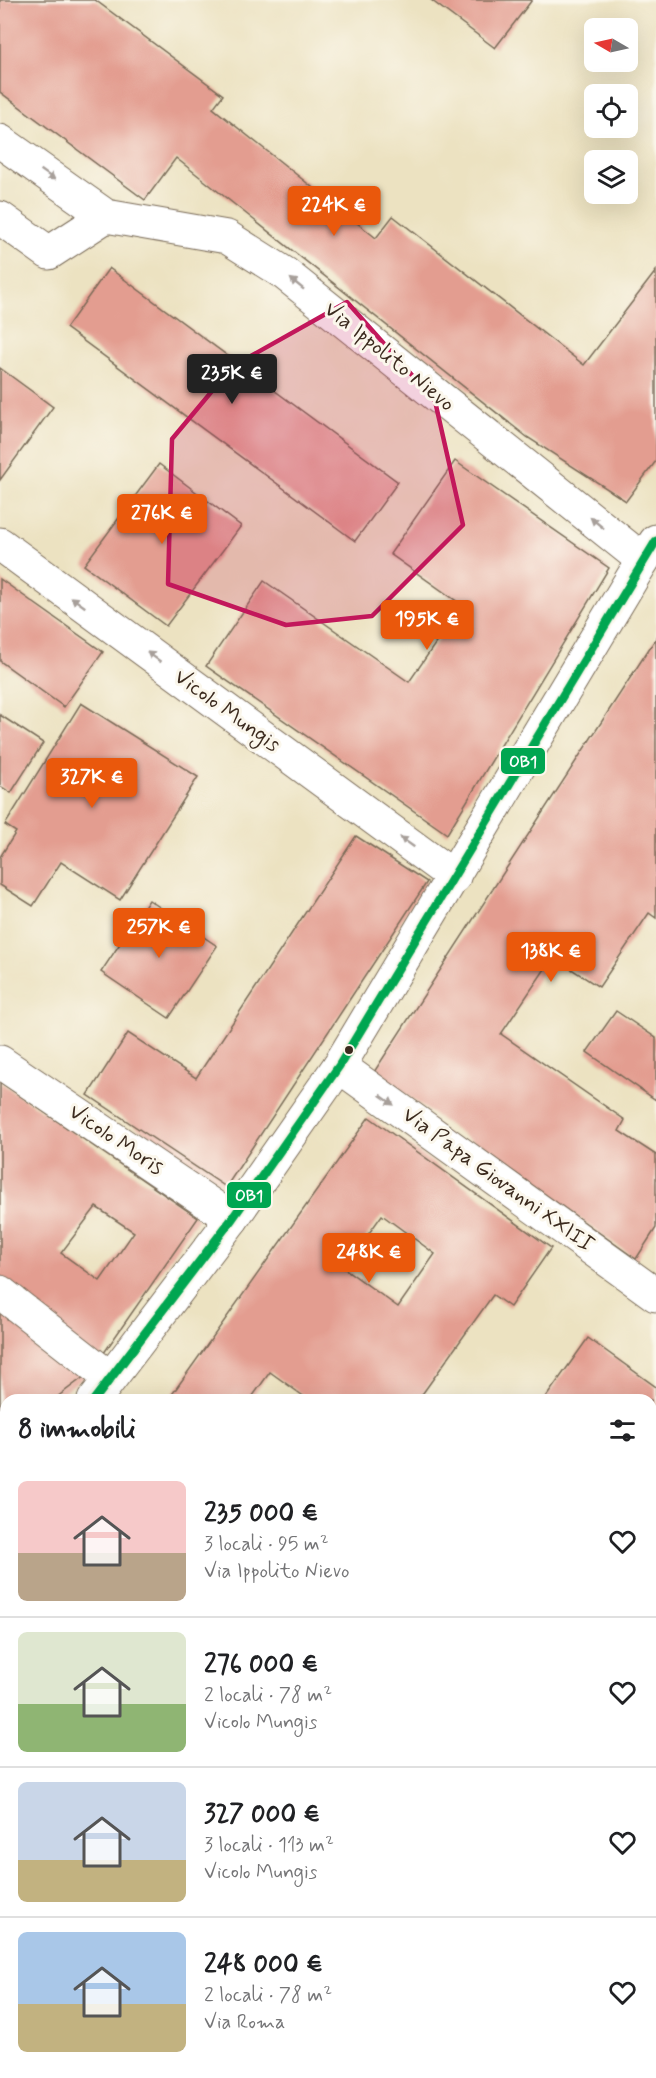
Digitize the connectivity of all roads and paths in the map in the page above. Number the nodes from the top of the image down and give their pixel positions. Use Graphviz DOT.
graph roads {
  1 [pos="0,141"];
  2 [pos="106,216"];
  3 [pos="0,218"];
  4 [pos="0,544"];
  5 [pos="649,550"];
  6 [pos="454,877"];
  7 [pos="0,1062"];
  8 [pos="339,1066"];
  9 [pos="232,1219"];
  10 [pos="0,1292"];
  11 [pos="656,1295"];
  12 [pos="102,1389"];
  1 -- 2 [label="street, Via Ippolito Nievo, one-way"];
  2 -- 3 [label="street"];
  5 -- 2 [label="street, Via Ippolito Nievo, one-way"];
  6 -- 4 [label="street, Vicolo Mungis, one-way"];
  5 -- 6 [label="street"];
  6 -- 8 [label="street"];
  7 -- 9 [label="street, Vicolo Moris"];
  8 -- 9 [label="street"];
  8 -- 11 [label="street, Via Papa Giovanni XXIII, one-way"];
  9 -- 12 [label="street"];
  10 -- 12 [label="street"];
}
